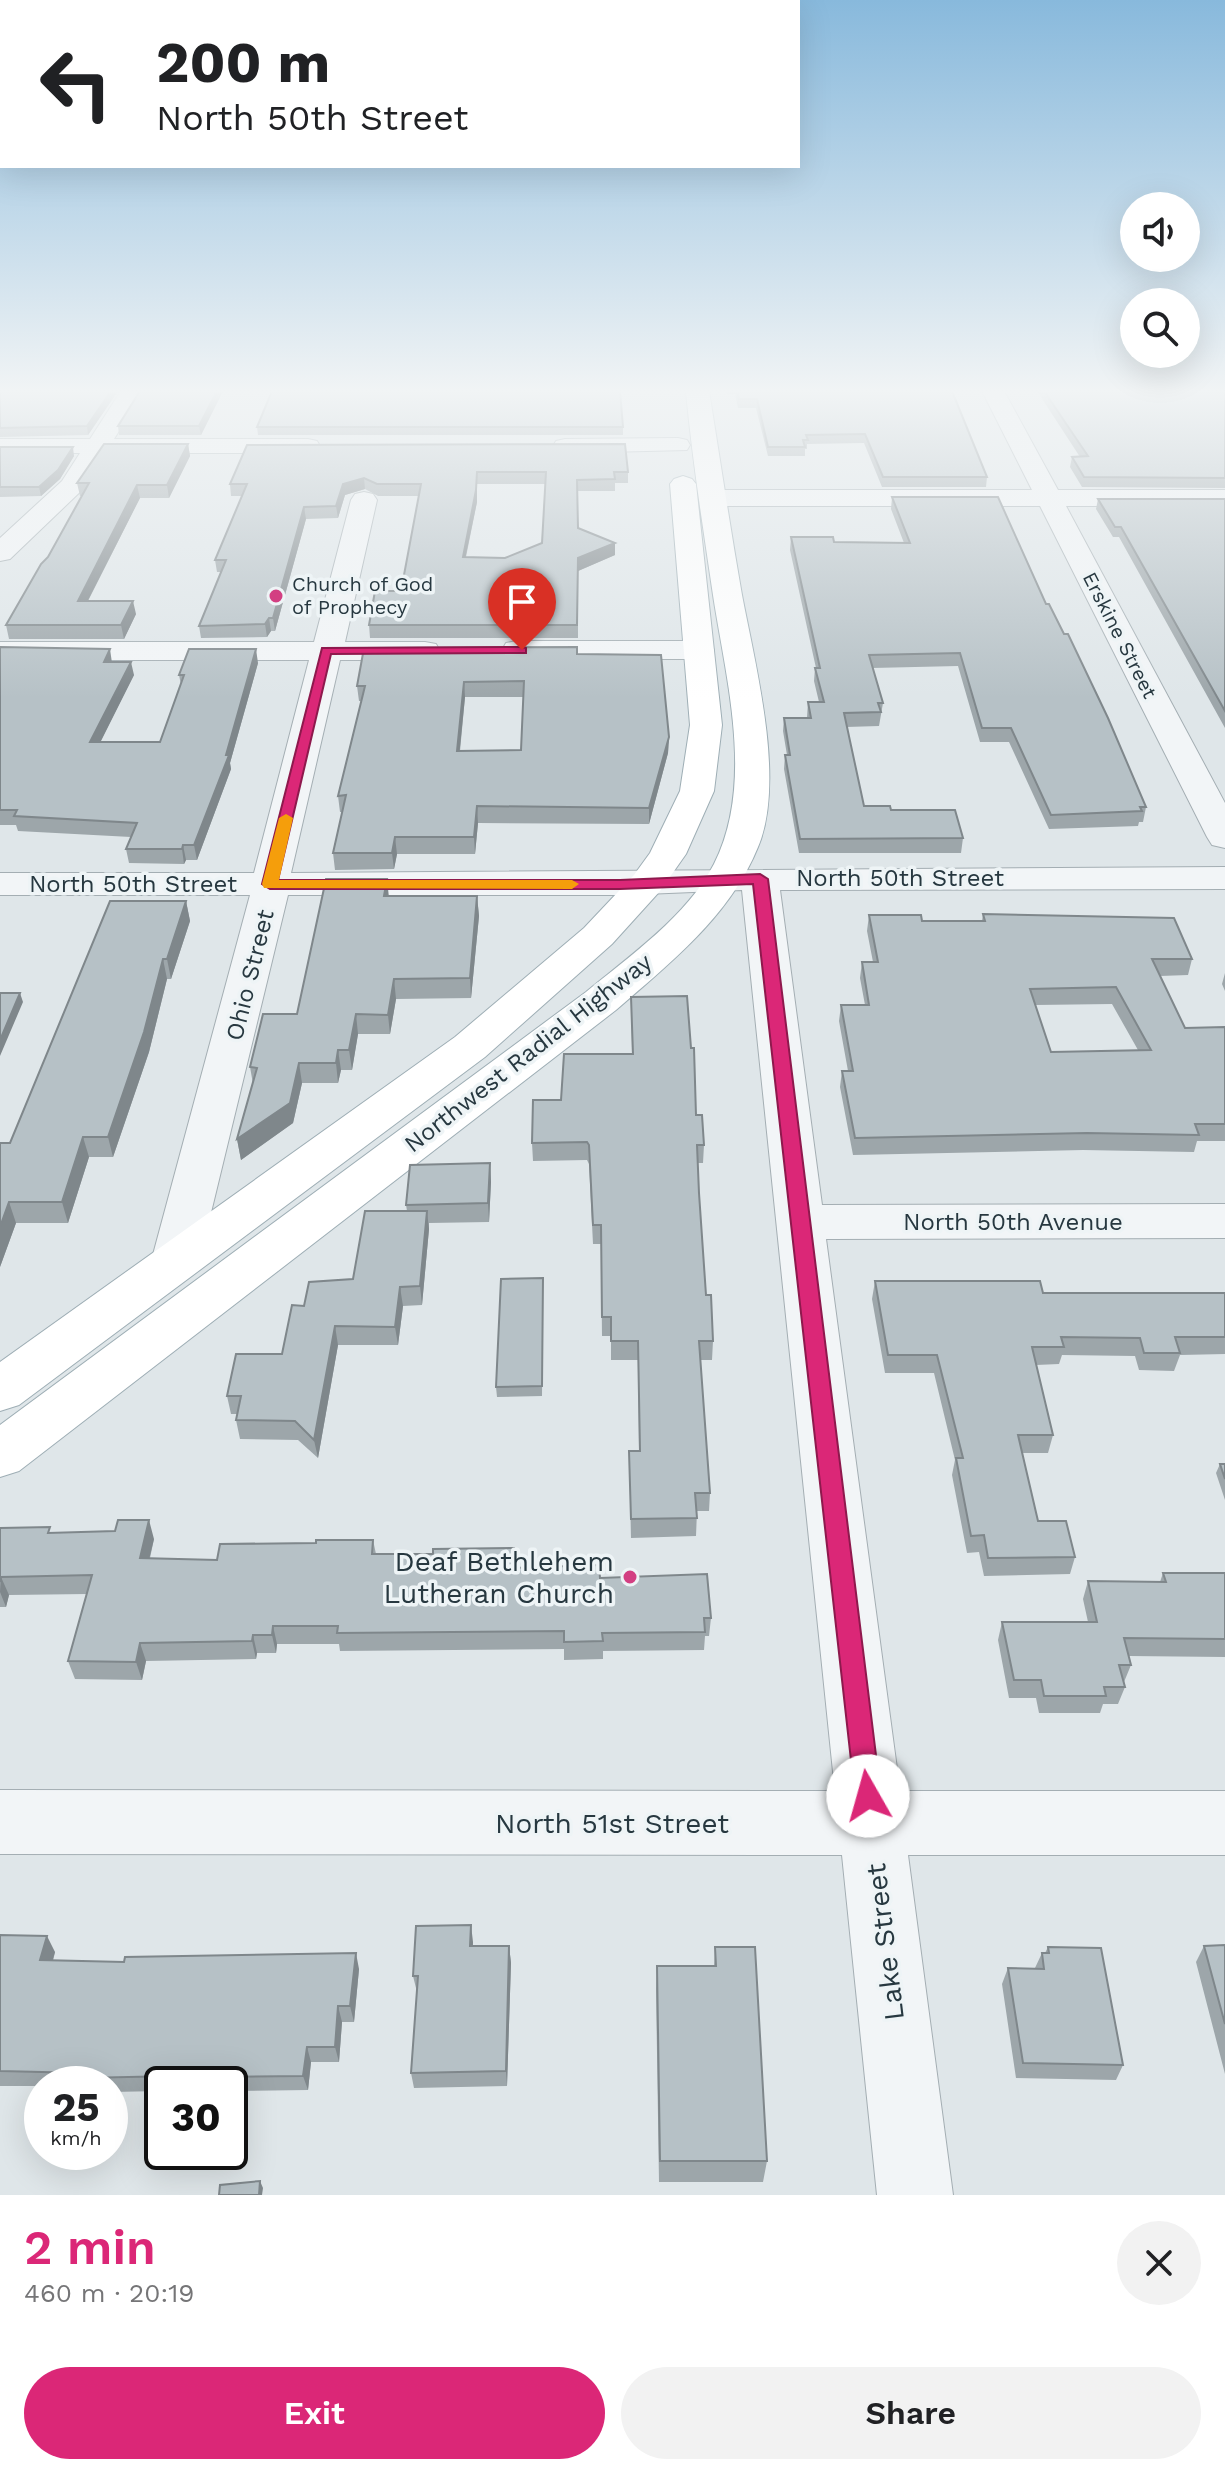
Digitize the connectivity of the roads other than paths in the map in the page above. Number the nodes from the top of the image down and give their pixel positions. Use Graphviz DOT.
graph roads {
  1 [pos="65,493"];
  2 [pos="683,493"];
  3 [pos="711,493"];
  4 [pos="1047,493"];
  5 [pos="712,498"];
  6 [pos="1049,498"];
  7 [pos="1225,498"];
  8 [pos="364,500"];
  9 [pos="0,553"];
  10 [pos="492,650"];
  11 [pos="699,650"];
  12 [pos="0,651"];
  13 [pos="326,651"];
  14 [pos="447,651"];
  15 [pos="1225,837"];
  16 [pos="1225,878"];
  17 [pos="742,879"];
  18 [pos="647,883"];
  19 [pos="0,884"];
  20 [pos="270,884"];
  21 [pos="1225,1221"];
  22 [pos="801,1222"];
  23 [pos="175,1262"];
  24 [pos="0,1390"];
  25 [pos="0,1455"];
  26 [pos="0,1822"];
  27 [pos="871,1823"];
  28 [pos="1225,1823"];
  29 [pos="915,2195"];
  1 -- 9 [label="street"];
  2 -- 11 [label="main road, Northwest Radial Highway"];
  3 -- 5 [label="main road, Northwest Radial Highway"];
  4 -- 6 [label="street, Erskine Street"];
  5 -- 6 [label="street"];
  5 -- 17 [label="main road, Northwest Radial Highway"];
  6 -- 7 [label="street"];
  6 -- 15 [label="street, Erskine Street"];
  8 -- 13 [label="street, Ohio Street"];
  10 -- 11 [label="street"];
  11 -- 18 [label="main road, Northwest Radial Highway"];
  12 -- 13 [label="street"];
  13 -- 14 [label="street"];
  13 -- 20 [label="street, Ohio Street"];
  16 -- 17 [label="street, North 50th Street"];
  17 -- 18 [label="street, North 50th Street"];
  17 -- 22 [label="street, Lake Street"];
  17 -- 25 [label="main road, Northwest Radial Highway"];
  18 -- 20 [label="street, North 50th Street"];
  18 -- 23 [label="main road, Northwest Radial Highway"];
  19 -- 20 [label="street, North 50th Street"];
  20 -- 23 [label="street, Ohio Street"];
  21 -- 22 [label="street, North 50th Avenue"];
  22 -- 27 [label="street, Lake Street"];
  23 -- 24 [label="main road, Northwest Radial Highway"];
  26 -- 27 [label="street, North 51st Street"];
  27 -- 28 [label="street, North 51st Street"];
  27 -- 29 [label="street, Lake Street"];
}
